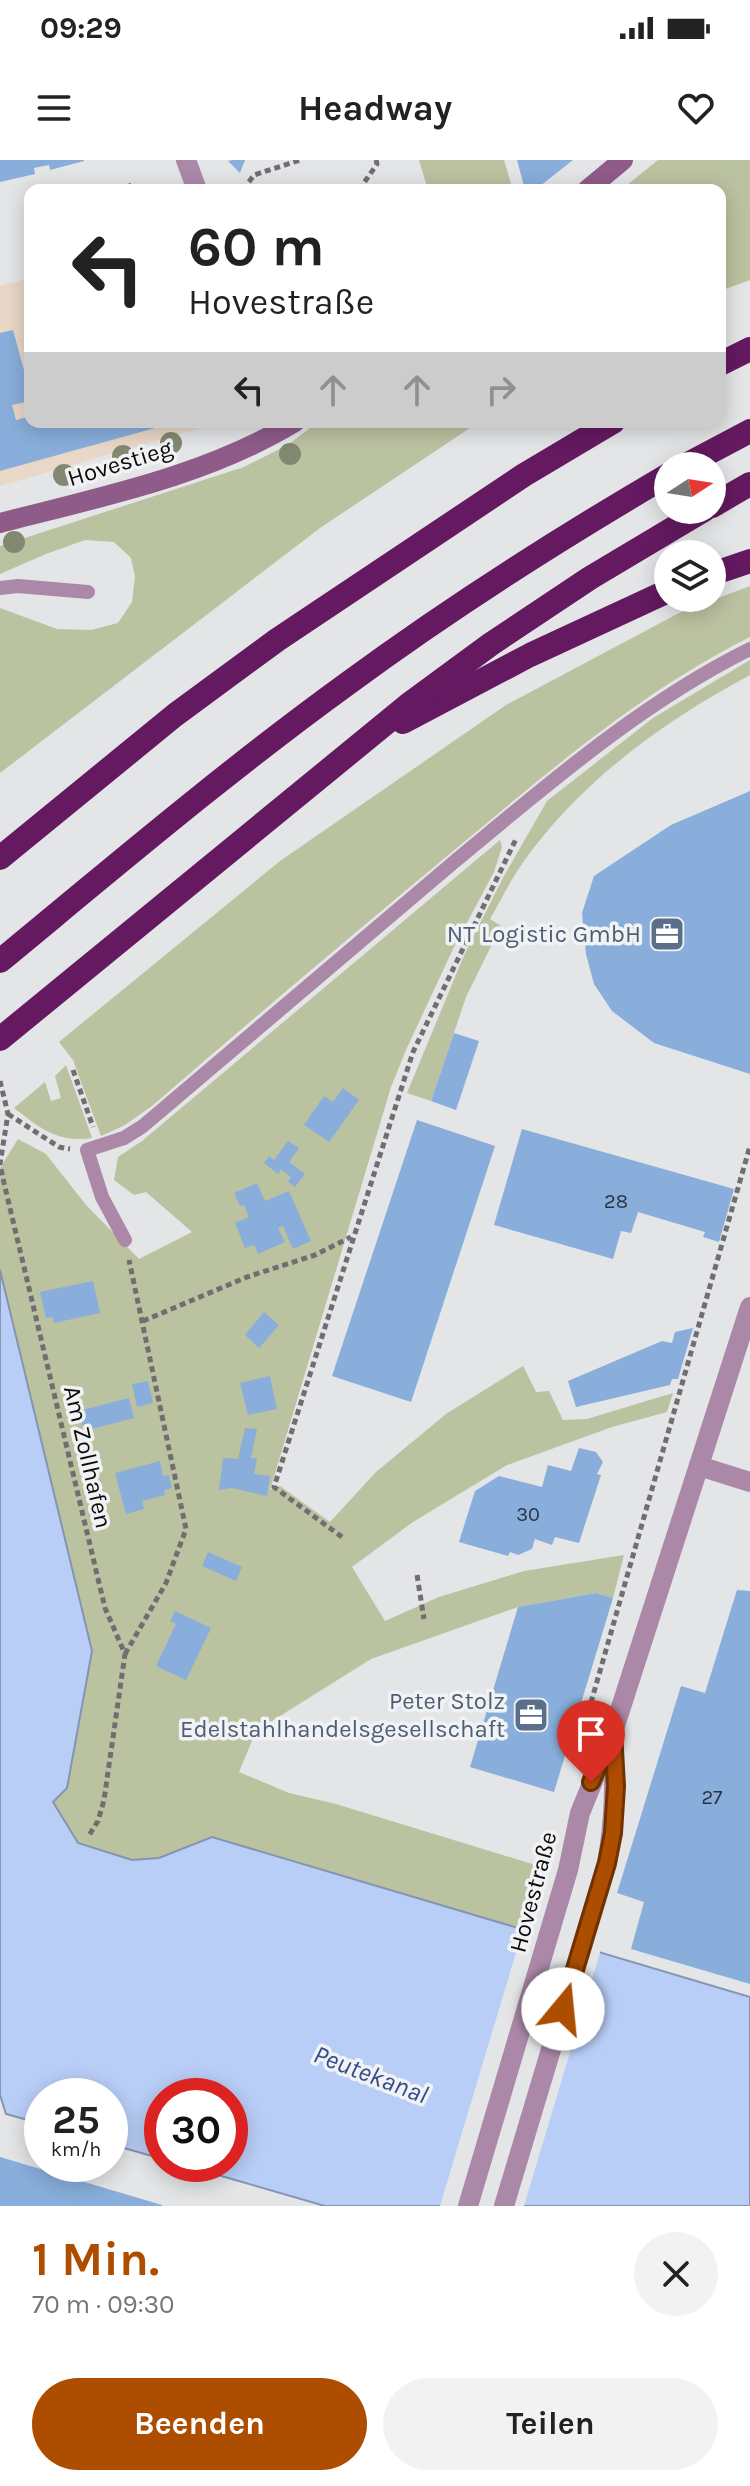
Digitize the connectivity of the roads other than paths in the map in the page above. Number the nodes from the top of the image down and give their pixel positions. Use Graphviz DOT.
graph roads {
  1 [pos="186,160"];
  2 [pos="623,160"];
  3 [pos="195,184"];
  4 [pos="594,184"];
  5 [pos="750,349"];
  6 [pos="726,361"];
  7 [pos="280,428"];
  8 [pos="603,428"];
  9 [pos="750,431"];
  10 [pos="710,452"];
  11 [pos="654,483"];
  12 [pos="750,484"];
  13 [pos="726,498"];
  14 [pos="0,523"];
  15 [pos="681,524"];
  16 [pos="750,561"];
  17 [pos="726,569"];
  18 [pos="0,588"];
  19 [pos="88,592"];
  20 [pos="654,597"];
  21 [pos="750,649"];
  22 [pos="365,740"];
  23 [pos="8,852"];
  24 [pos="0,961"];
  25 [pos="0,1039"];
  26 [pos="125,1240"];
  27 [pos="750,1307"];
  28 [pos="699,1466"];
  29 [pos="750,1482"];
  30 [pos="613,1732"];
  31 [pos="468,2206"];
  32 [pos="504,2206"];
  1 -- 3 [label="street"];
  2 -- 4 [label="street"];
  5 -- 6 [label="highway"];
  7 -- 14 [label="street, Hovestieg"];
  8 -- 23 [label="highway"];
  9 -- 10 [label="highway"];
  11 -- 24 [label="highway"];
  12 -- 13 [label="highway"];
  15 -- 22 [label="highway"];
  16 -- 17 [label="highway"];
  18 -- 19 [label="lane"];
  20 -- 22 [label="highway"];
  21 -- 26 [label="lane"];
  22 -- 25 [label="highway"];
  27 -- 28 [label="street, Hovestraße"];
  28 -- 29 [label="street"];
  28 -- 30 [label="street, Hovestraße"];
  30 -- 31 [label="street, Hovestraße"];
  30 -- 32 [label="street, Hovestraße"];
}
